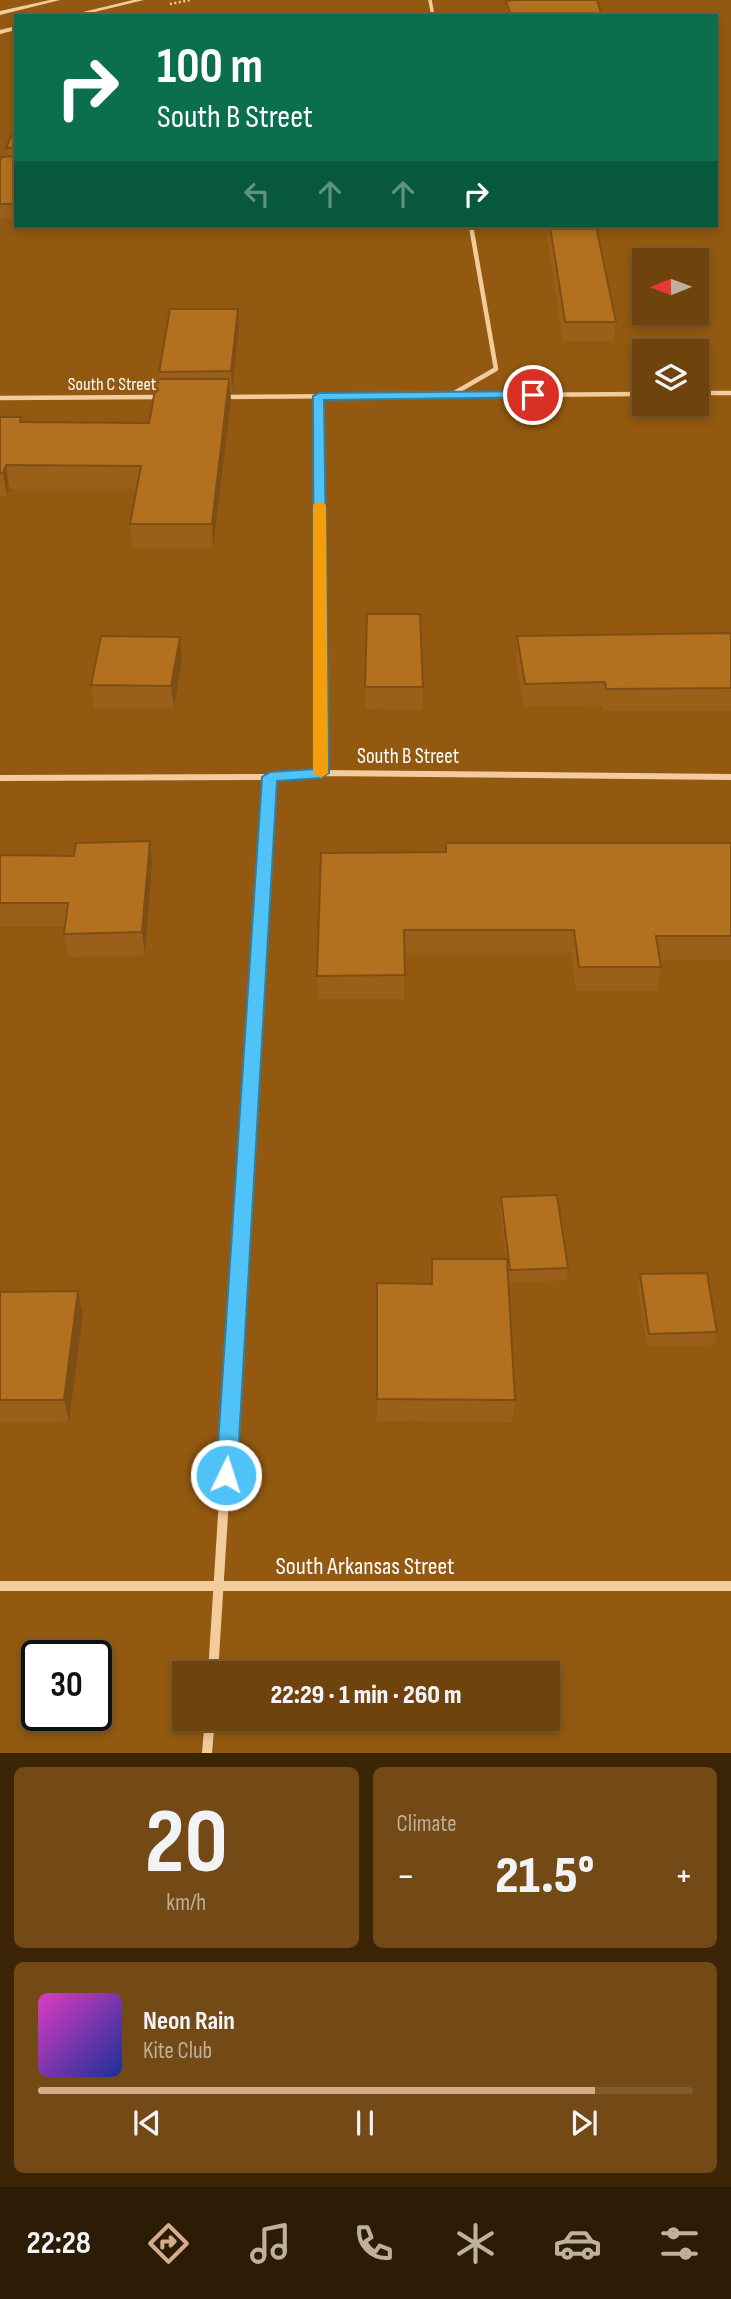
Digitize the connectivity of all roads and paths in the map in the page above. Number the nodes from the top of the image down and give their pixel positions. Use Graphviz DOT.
graph roads {
  1 [pos="57,0"];
  2 [pos="141,0"];
  3 [pos="0,13"];
  4 [pos="78,14"];
  5 [pos="471,228"];
  6 [pos="709,393"];
  7 [pos="731,393"];
  8 [pos="632,394"];
  9 [pos="319,396"];
  10 [pos="450,396"];
  11 [pos="166,397"];
  12 [pos="208,397"];
  13 [pos="0,398"];
  14 [pos="321,773"];
  15 [pos="270,777"];
  16 [pos="731,777"];
  17 [pos="0,778"];
  18 [pos="0,1586"];
  19 [pos="731,1586"];
  20 [pos="220,1587"];
  21 [pos="214,1661"];
  22 [pos="209,1731"];
  23 [pos="207,1753"];
  1 -- 3 [label="street"];
  2 -- 4 [label="street"];
  5 -- 10 [label="street"];
  6 -- 7 [label="street"];
  8 -- 10 [label="street"];
  9 -- 10 [label="street"];
  9 -- 12 [label="street"];
  9 -- 14 [label="street"];
  11 -- 13 [label="street, South C Street"];
  14 -- 15 [label="street, South B Street"];
  14 -- 16 [label="street, South B Street"];
  15 -- 17 [label="street, South B Street"];
  15 -- 20 [label="street"];
  18 -- 20 [label="street, South Arkansas Street"];
  19 -- 20 [label="street, South Arkansas Street"];
  20 -- 21 [label="street"];
  22 -- 23 [label="street"];
}
